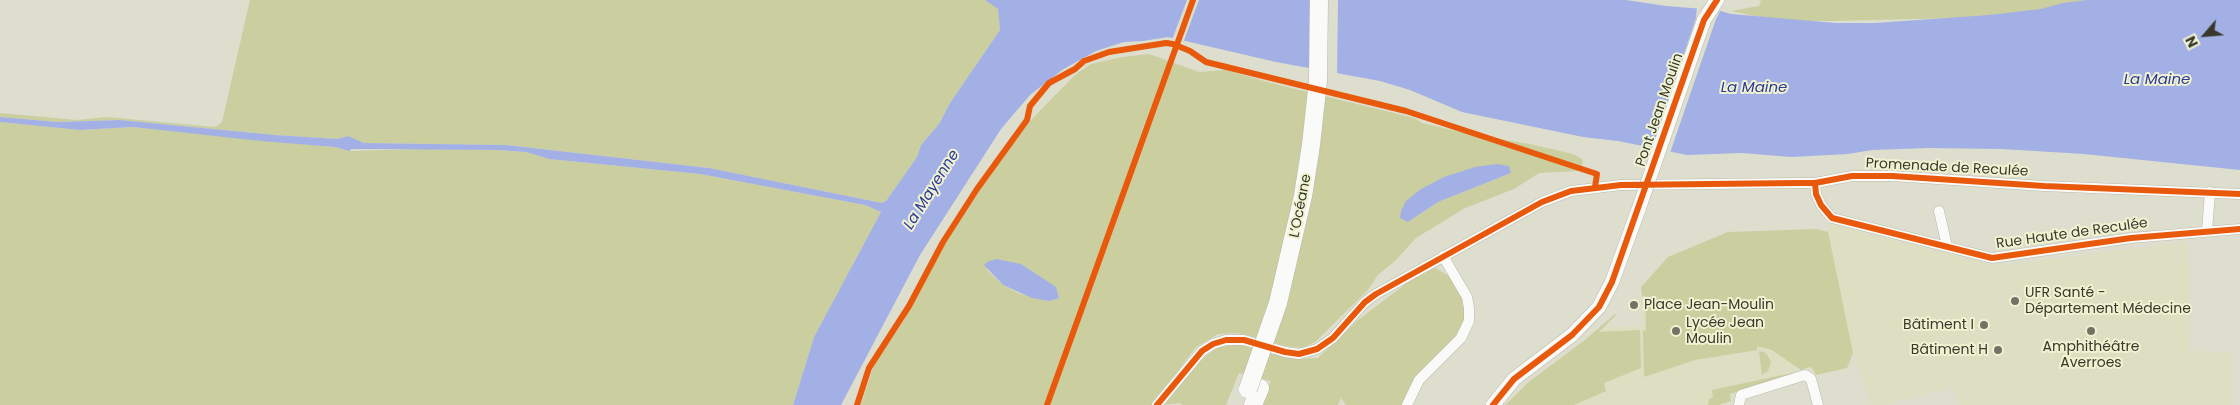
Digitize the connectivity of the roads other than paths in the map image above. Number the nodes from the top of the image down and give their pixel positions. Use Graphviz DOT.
graph roads {
  1 [pos="1319,0"];
  2 [pos="1330,0"];
  3 [pos="1703,0"];
  4 [pos="1717,0"];
  5 [pos="1704,20"];
  6 [pos="1815,183"];
  7 [pos="2210,192"];
  8 [pos="2240,194"];
  9 [pos="1939,210"];
  10 [pos="2240,229"];
  11 [pos="2207,231"];
  12 [pos="1947,246"];
  13 [pos="1443,256"];
  14 [pos="1606,294"];
  15 [pos="1254,394"];
  16 [pos="1157,405"];
  17 [pos="1241,405"];
  18 [pos="1407,405"];
  19 [pos="1484,405"];
  20 [pos="1492,405"];
  21 [pos="1739,405"];
  22 [pos="1818,405"];
  1 -- 15 [label="highway, L’Océane, bridge"];
  2 -- 15 [label="highway, L’Océane"];
  3 -- 5 [label="main road, Pont Jean Moulin"];
  4 -- 5 [label="main road, Pont Jean Moulin"];
  5 -- 14 [label="main road, Pont Jean Moulin, bridge"];
  6 -- 7 [label="street, Promenade de Reculée"];
  6 -- 12 [label="street, Rue Haute de Reculée"];
  6 -- 13 [label="street, Promenade de Reculée"];
  7 -- 8 [label="street, Promenade de Reculée"];
  7 -- 11 [label="street"];
  9 -- 12 [label="street"];
  10 -- 11 [label="street, Rue Haute de Reculée"];
  11 -- 12 [label="street, Rue Haute de Reculée"];
  13 -- 16 [label="street, Promenade de Reculée"];
  13 -- 18 [label="street"];
  14 -- 19 [label="main road"];
  14 -- 20 [label="main road"];
  15 -- 17 [label="highway, L’Océane"];
  21 -- 22 [label="street"];
}
